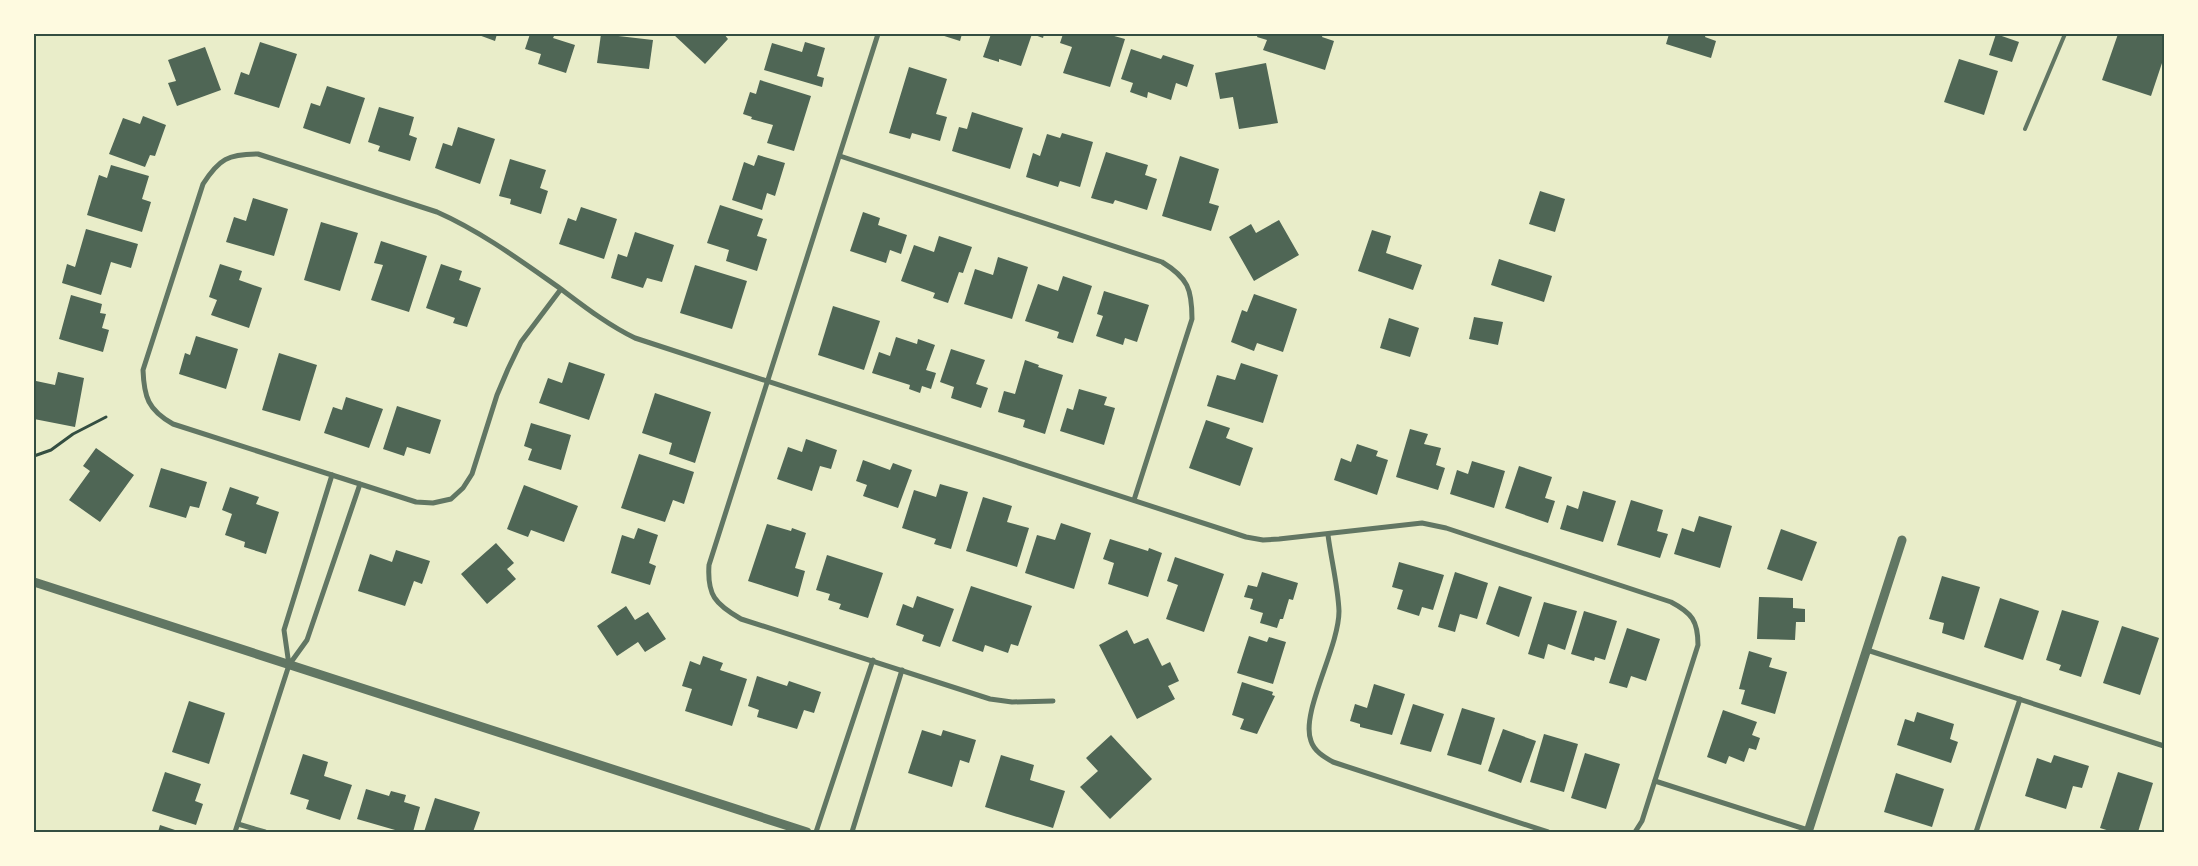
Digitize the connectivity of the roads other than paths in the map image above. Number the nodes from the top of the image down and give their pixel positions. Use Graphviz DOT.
graph roads {
  1 [pos="878,34"];
  2 [pos="2065,34"];
  3 [pos="2025,129"];
  4 [pos="840,156"];
  5 [pos="561,289"];
  6 [pos="768,380"];
  7 [pos="332,475"];
  8 [pos="360,484"];
  9 [pos="1134,500"];
  10 [pos="1328,535"];
  11 [pos="1902,540"];
  12 [pos="34,582"];
  13 [pos="1867,650"];
  14 [pos="872,660"];
  15 [pos="289,665"];
  16 [pos="902,670"];
  17 [pos="2020,699"];
  18 [pos="1053,701"];
  19 [pos="2164,746"];
  20 [pos="1655,781"];
  21 [pos="238,824"];
  22 [pos="1808,831"];
  23 [pos="235,832"];
  24 [pos="265,832"];
  25 [pos="807,832"];
  26 [pos="816,832"];
  27 [pos="852,832"];
  28 [pos="1548,832"];
  29 [pos="1636,832"];
  30 [pos="1976,832"];
  1 -- 4 [label="street"];
  2 -- 3 [label="lane"];
  4 -- 6 [label="street"];
  4 -- 9 [label="street"];
  5 -- 6 [label="street"];
  5 -- 7 [label="street"];
  5 -- 8 [label="street"];
  6 -- 9 [label="street"];
  6 -- 14 [label="street"];
  7 -- 8 [label="street"];
  7 -- 15 [label="street"];
  8 -- 15 [label="street"];
  9 -- 10 [label="street"];
  10 -- 20 [label="street"];
  10 -- 28 [label="street"];
  11 -- 13 [label="street"];
  12 -- 15 [label="street"];
  13 -- 17 [label="street"];
  13 -- 22 [label="street"];
  14 -- 16 [label="street"];
  14 -- 26 [label="street"];
  15 -- 21 [label="street"];
  15 -- 25 [label="street"];
  16 -- 18 [label="street"];
  16 -- 27 [label="street"];
  17 -- 19 [label="street"];
  17 -- 30 [label="street"];
  20 -- 22 [label="street"];
  20 -- 29 [label="street"];
  21 -- 23 [label="street"];
  21 -- 24 [label="street"];
}
